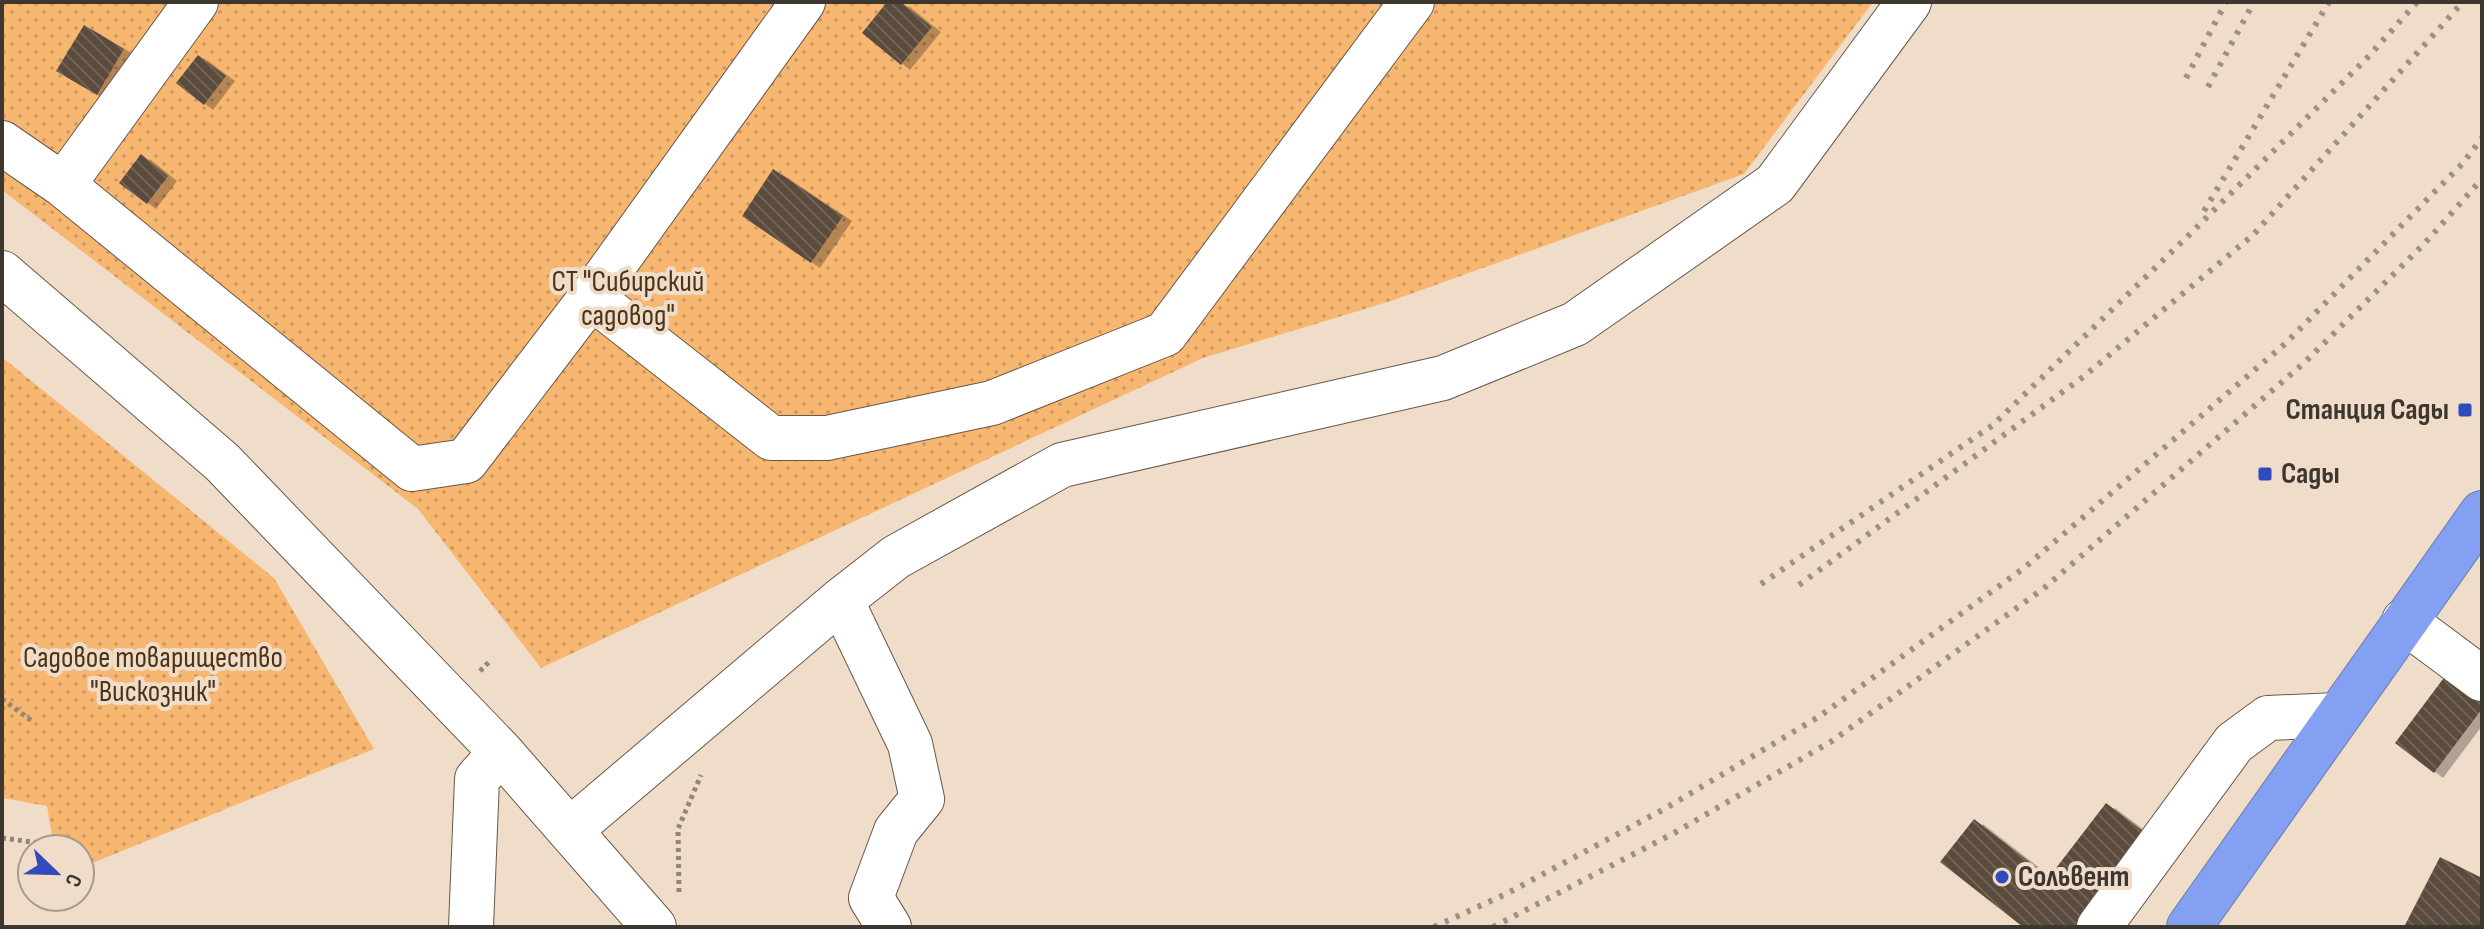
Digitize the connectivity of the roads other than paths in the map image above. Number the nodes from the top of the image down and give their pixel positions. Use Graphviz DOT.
graph roads {
  1 [pos="196,2"];
  2 [pos="803,2"];
  3 [pos="1412,2"];
  4 [pos="1909,2"];
  5 [pos="2,143"];
  6 [pos="63,185"];
  7 [pos="2,273"];
  8 [pos="591,297"];
  9 [pos="2482,513"];
  10 [pos="841,600"];
  11 [pos="2404,621"];
  12 [pos="2482,679"];
  13 [pos="2337,715"];
  14 [pos="501,752"];
  15 [pos="570,830"];
  16 [pos="667,914"];
  17 [pos="2191,922"];
  18 [pos="471,927"];
  19 [pos="889,927"];
  20 [pos="2099,927"];
  1 -- 6 [label="street"];
  2 -- 8 [label="street"];
  3 -- 8 [label="street"];
  4 -- 10 [label="street"];
  5 -- 6 [label="street"];
  6 -- 8 [label="street"];
  7 -- 14 [label="street"];
  9 -- 11 [label="highway"];
  10 -- 15 [label="street"];
  10 -- 19 [label="street"];
  11 -- 12 [label="street"];
  11 -- 13 [label="highway"];
  13 -- 17 [label="highway"];
  13 -- 20 [label="street"];
  14 -- 15 [label="street"];
  14 -- 18 [label="street"];
  15 -- 16 [label="street"];
}
